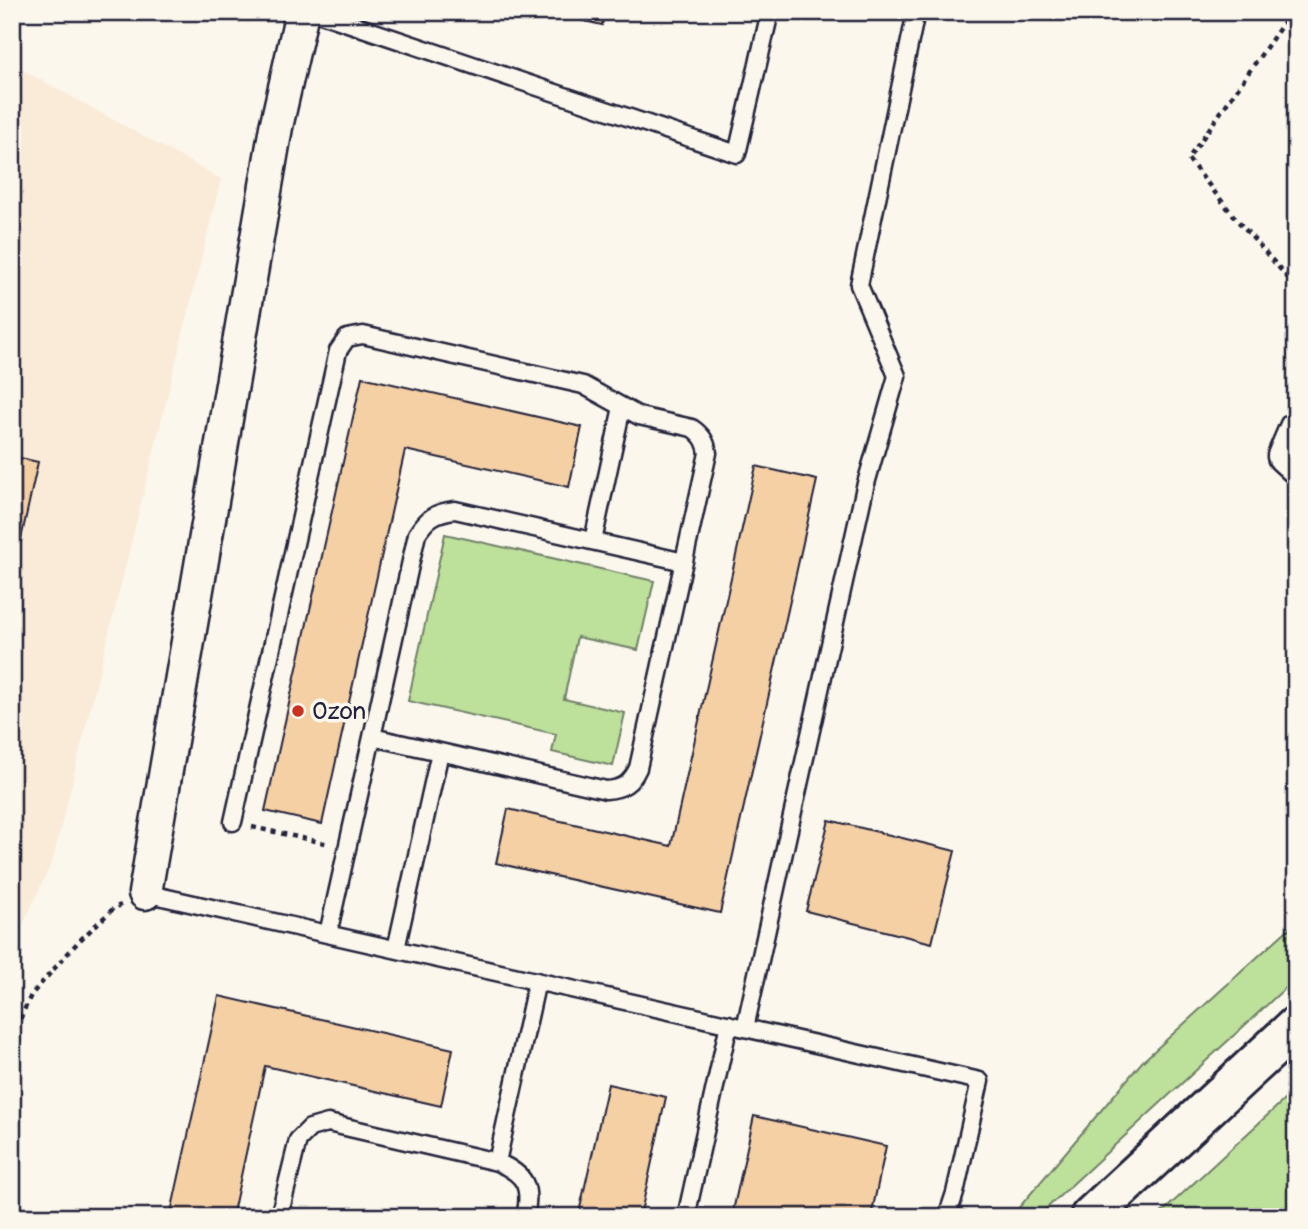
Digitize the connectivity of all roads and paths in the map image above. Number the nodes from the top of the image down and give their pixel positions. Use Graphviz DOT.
graph roads {
  1 [pos="302,12"];
  2 [pos="315,12"];
  3 [pos="771,12"];
  4 [pos="916,12"];
  5 [pos="1291,12"];
  6 [pos="1296,287"];
  7 [pos="622,407"];
  8 [pos="1296,428"];
  9 [pos="1296,467"];
  10 [pos="593,541"];
  11 [pos="684,562"];
  12 [pos="372,737"];
  13 [pos="440,752"];
  14 [pos="233,822"];
  15 [pos="347,848"];
  16 [pos="145,893"];
  17 [pos="328,934"];
  18 [pos="396,949"];
  19 [pos="537,981"];
  20 [pos="737,1026"];
  21 [pos="1296,1026"];
  22 [pos="12,1037"];
  23 [pos="497,1162"];
  24 [pos="279,1217"];
  25 [pos="525,1217"];
  26 [pos="686,1217"];
  27 [pos="947,1217"];
  28 [pos="1090,1217"];
  1 -- 16 [label="street"];
  2 -- 3 [label="lane"];
  4 -- 20 [label="lane"];
  5 -- 6 [label="path"];
  7 -- 10 [label="lane"];
  7 -- 11 [label="lane"];
  7 -- 14 [label="lane"];
  8 -- 9 [label="street"];
  10 -- 11 [label="lane"];
  10 -- 12 [label="lane"];
  11 -- 13 [label="lane"];
  12 -- 13 [label="lane"];
  12 -- 15 [label="lane"];
  13 -- 18 [label="lane"];
  14 -- 15 [label="path"];
  15 -- 17 [label="lane"];
  16 -- 17 [label="lane"];
  16 -- 22 [label="path"];
  17 -- 18 [label="lane"];
  18 -- 19 [label="lane"];
  19 -- 20 [label="lane"];
  19 -- 23 [label="lane"];
  20 -- 26 [label="lane"];
  20 -- 27 [label="lane"];
  21 -- 28 [label="main road"];
  23 -- 24 [label="lane"];
  23 -- 25 [label="lane"];
}
